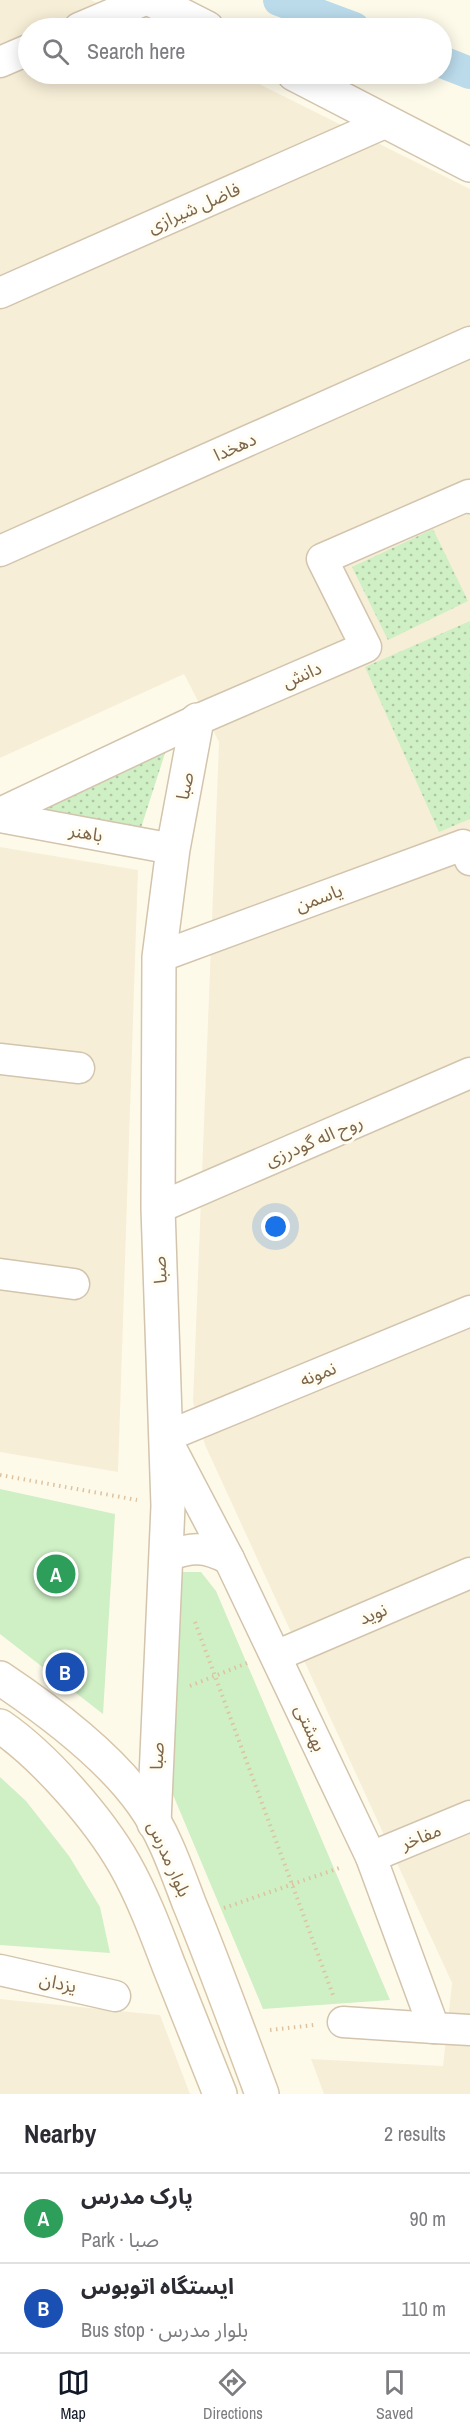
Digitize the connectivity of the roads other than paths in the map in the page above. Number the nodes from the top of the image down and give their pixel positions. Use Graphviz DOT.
graph roads {
  1 [pos="145,0"];
  2 [pos="152,0"];
  3 [pos="103,18"];
  4 [pos="187,18"];
  5 [pos="18,54"];
  6 [pos="0,62"];
  7 [pos="313,84"];
  8 [pos="387,122"];
  9 [pos="470,165"];
  10 [pos="0,293"];
  11 [pos="470,342"];
  12 [pos="470,498"];
  13 [pos="0,551"];
  14 [pos="197,720"];
  15 [pos="0,813"];
  16 [pos="0,817"];
  17 [pos="173,849"];
  18 [pos="470,860"];
  19 [pos="159,957"];
  20 [pos="0,1059"];
  21 [pos="79,1068"];
  22 [pos="470,1073"];
  23 [pos="158,1208"];
  24 [pos="0,1274"];
  25 [pos="74,1284"];
  26 [pos="470,1311"];
  27 [pos="165,1437"];
  28 [pos="166,1556"];
  29 [pos="229,1558"];
  30 [pos="470,1573"];
  31 [pos="275,1654"];
  32 [pos="0,1678"];
  33 [pos="0,1726"];
  34 [pos="470,1816"];
  35 [pos="154,1823"];
  36 [pos="371,1857"];
  37 [pos="0,1970"];
  38 [pos="116,1996"];
  39 [pos="343,2022"];
  40 [pos="434,2028"];
  41 [pos="470,2030"];
  42 [pos="239,2034"];
  43 [pos="202,2049"];
  44 [pos="220,2094"];
  45 [pos="262,2094"];
  1 -- 3 [label="street"];
  2 -- 4 [label="street"];
  5 -- 6 [label="street"];
  7 -- 8 [label="street"];
  8 -- 9 [label="street"];
  8 -- 10 [label="street, فاضل شیرازی"];
  11 -- 13 [label="street, دهخدا"];
  12 -- 14 [label="street, دانش"];
  14 -- 15 [label="street, دانش"];
  14 -- 17 [label="street, صبا"];
  16 -- 17 [label="street, باهنر"];
  17 -- 19 [label="street, صبا"];
  18 -- 19 [label="street, یاسمن"];
  19 -- 23 [label="street, صبا"];
  20 -- 21 [label="street"];
  22 -- 23 [label="street, روح اله گودرزی"];
  23 -- 27 [label="street, صبا"];
  24 -- 25 [label="street"];
  26 -- 27 [label="street, نمونه"];
  27 -- 28 [label="street, صبا"];
  27 -- 29 [label="street, بهشتی"];
  28 -- 29 [label="street"];
  28 -- 35 [label="street, صبا"];
  29 -- 31 [label="street, بهشتی"];
  30 -- 31 [label="street, نوید"];
  31 -- 36 [label="street, بهشتی"];
  32 -- 35 [label="street, بلوار مدرس"];
  33 -- 43 [label="street"];
  34 -- 36 [label="street, مفاخر"];
  35 -- 42 [label="street, بلوار مدرس"];
  36 -- 40 [label="street, بهشتی"];
  37 -- 38 [label="street, یزدان"];
  39 -- 40 [label="street"];
  40 -- 41 [label="street"];
  42 -- 43 [label="street"];
  42 -- 45 [label="street, بلوار مدرس"];
  43 -- 44 [label="street"];
}
